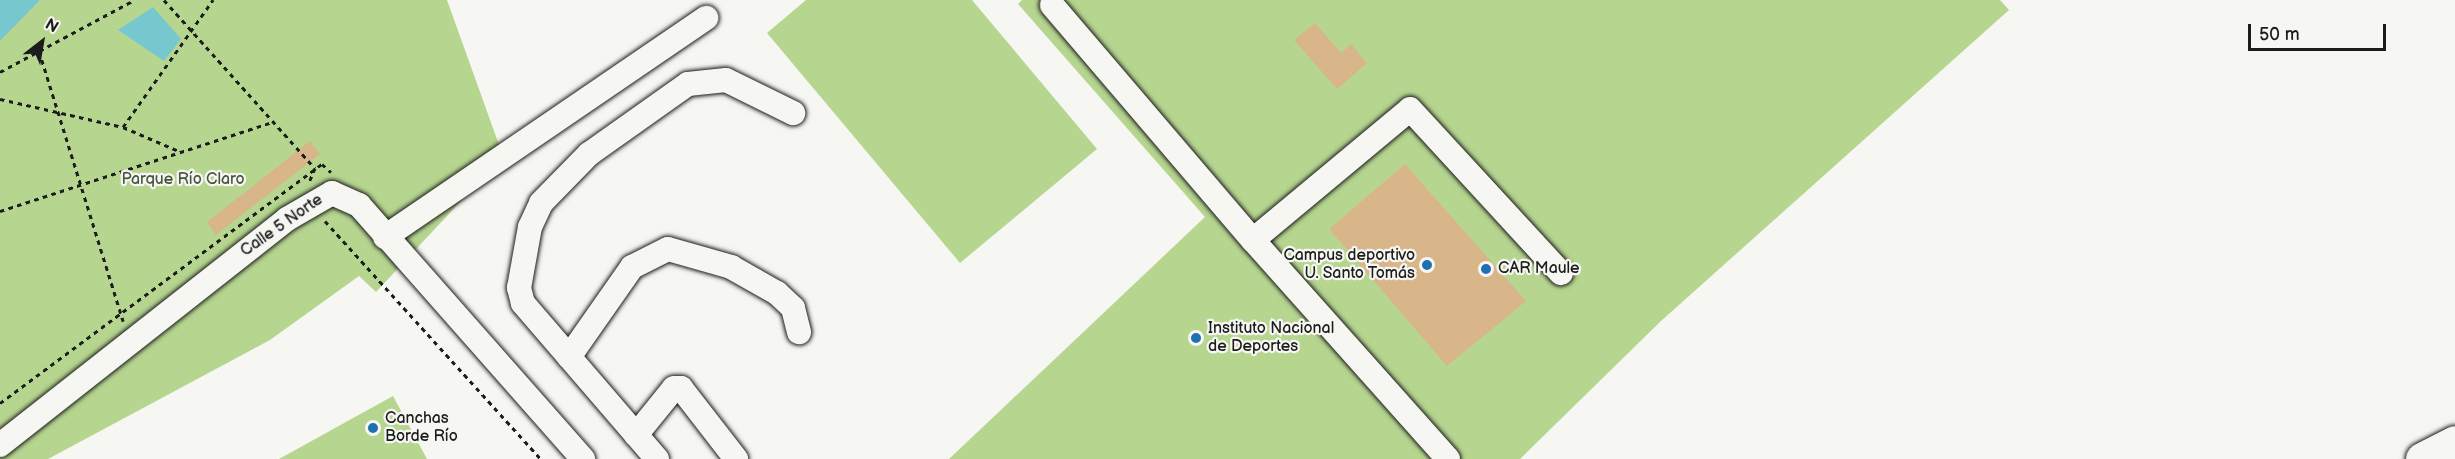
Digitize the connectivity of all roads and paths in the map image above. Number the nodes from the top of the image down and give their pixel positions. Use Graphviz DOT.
graph roads {
  1 [pos="134,0"];
  2 [pos="165,0"];
  3 [pos="213,0"];
  4 [pos="1052,5"];
  5 [pos="706,18"];
  6 [pos="192,31"];
  7 [pos="39,51"];
  8 [pos="0,72"];
  9 [pos="0,99"];
  10 [pos="60,111"];
  11 [pos="793,113"];
  12 [pos="273,122"];
  13 [pos="123,127"];
  14 [pos="183,152"];
  15 [pos="82,185"];
  16 [pos="309,205"];
  17 [pos="0,211"];
  18 [pos="385,237"];
  19 [pos="1253,240"];
  20 [pos="1561,273"];
  21 [pos="798,332"];
  22 [pos="129,343"];
  23 [pos="569,357"];
  24 [pos="636,435"];
  25 [pos="2455,442"];
  26 [pos="0,445"];
  27 [pos="541,459"];
  28 [pos="583,459"];
  29 [pos="657,459"];
  30 [pos="736,459"];
  31 [pos="1448,459"];
  32 [pos="2421,459"];
  1 -- 7 [label="path"];
  2 -- 6 [label="path"];
  3 -- 6 [label="path"];
  4 -- 19 [label="street"];
  5 -- 18 [label="street"];
  6 -- 12 [label="path"];
  6 -- 13 [label="path"];
  7 -- 8 [label="path"];
  7 -- 10 [label="path"];
  9 -- 10 [label="path"];
  10 -- 13 [label="path"];
  10 -- 15 [label="path"];
  11 -- 23 [label="street"];
  12 -- 14 [label="path"];
  12 -- 16 [label="path"];
  13 -- 14 [label="path"];
  14 -- 15 [label="path"];
  15 -- 17 [label="path"];
  15 -- 22 [label="path"];
  16 -- 18 [label="street, Calle 5 Norte"];
  16 -- 22 [label="street, Calle 5 Norte"];
  16 -- 27 [label="path"];
  18 -- 28 [label="street, Calle 5 Norte"];
  19 -- 20 [label="street"];
  19 -- 31 [label="street"];
  21 -- 23 [label="street"];
  22 -- 26 [label="street, Calle 5 Norte"];
  23 -- 24 [label="street"];
  24 -- 29 [label="street"];
  24 -- 30 [label="street"];
  25 -- 32 [label="main road"];
}
